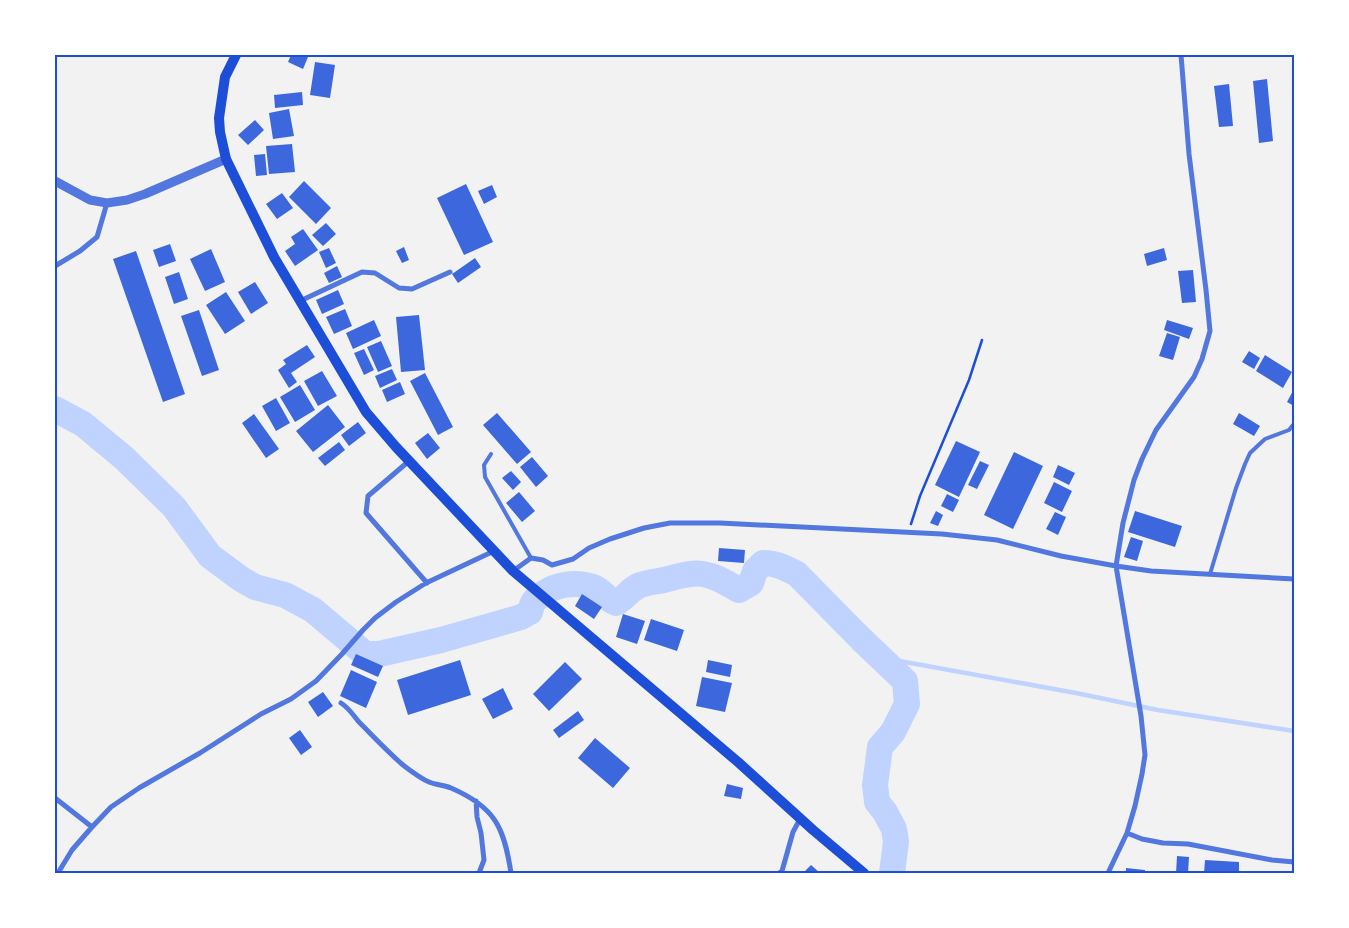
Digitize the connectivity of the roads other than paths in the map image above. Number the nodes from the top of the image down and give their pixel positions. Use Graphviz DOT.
graph roads {
  1 [pos="236,55"];
  2 [pos="1181,55"];
  3 [pos="226,159"];
  4 [pos="55,181"];
  5 [pos="107,203"];
  6 [pos="55,266"];
  7 [pos="450,272"];
  8 [pos="300,302"];
  9 [pos="1293,425"];
  10 [pos="491,454"];
  11 [pos="410,461"];
  12 [pos="495,550"];
  13 [pos="532,558"];
  14 [pos="1116,566"];
  15 [pos="514,571"];
  16 [pos="1210,574"];
  17 [pos="1294,579"];
  18 [pos="427,582"];
  19 [pos="341,703"];
  20 [pos="55,798"];
  21 [pos="476,802"];
  22 [pos="800,818"];
  23 [pos="92,827"];
  24 [pos="1127,833"];
  25 [pos="1294,862"];
  26 [pos="58,873"];
  27 [pos="480,873"];
  28 [pos="511,873"];
  29 [pos="779,873"];
  30 [pos="864,873"];
  31 [pos="1108,873"];
  1 -- 3 [label="main road"];
  2 -- 14 [label="street"];
  3 -- 5 [label="street"];
  3 -- 8 [label="main road"];
  4 -- 5 [label="street"];
  5 -- 6 [label="street"];
  7 -- 8 [label="street"];
  8 -- 11 [label="main road"];
  9 -- 16 [label="lane"];
  10 -- 13 [label="lane"];
  11 -- 12 [label="main road"];
  11 -- 18 [label="street"];
  12 -- 15 [label="main road"];
  12 -- 18 [label="street"];
  13 -- 14 [label="street"];
  13 -- 15 [label="street"];
  14 -- 16 [label="street"];
  14 -- 24 [label="street"];
  15 -- 22 [label="main road"];
  16 -- 17 [label="street"];
  18 -- 23 [label="street"];
  19 -- 21 [label="street"];
  20 -- 23 [label="street"];
  21 -- 27 [label="street"];
  21 -- 28 [label="street"];
  22 -- 29 [label="street"];
  22 -- 30 [label="main road"];
  23 -- 26 [label="street"];
  24 -- 25 [label="street"];
  24 -- 31 [label="street"];
}
